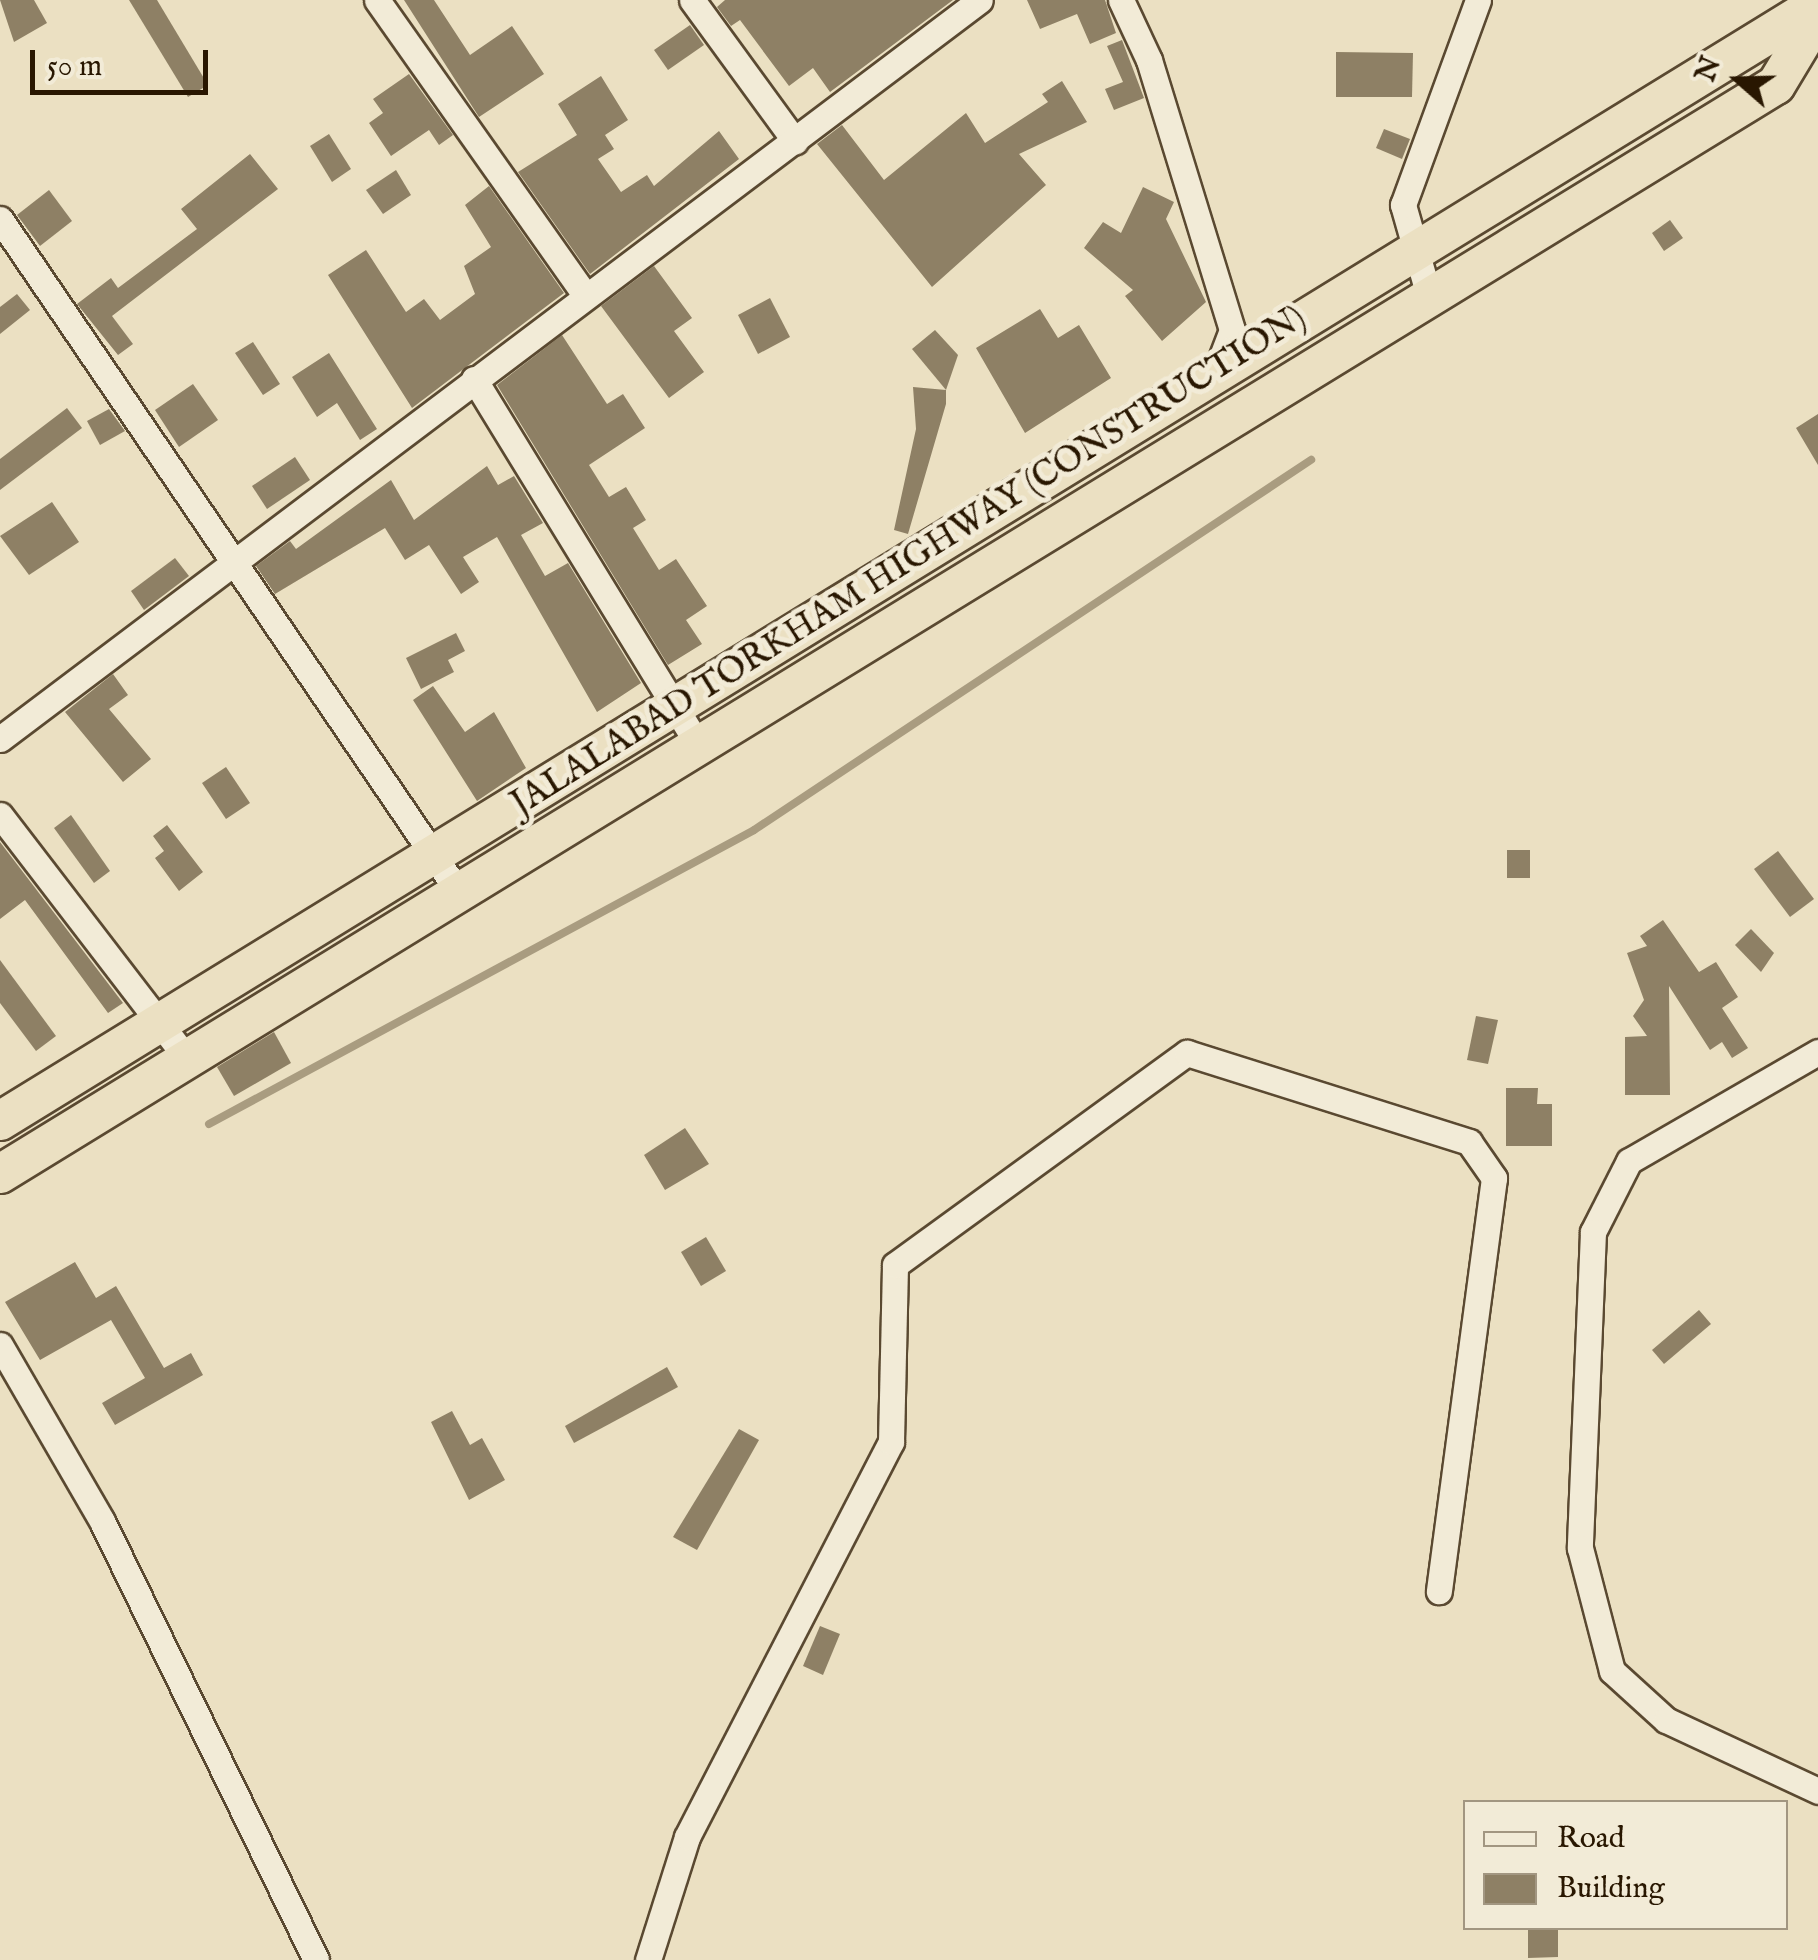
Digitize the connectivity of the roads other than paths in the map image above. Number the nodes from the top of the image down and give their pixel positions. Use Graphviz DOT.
graph roads {
  1 [pos="377,0"];
  2 [pos="692,0"];
  3 [pos="980,0"];
  4 [pos="1120,0"];
  5 [pos="1478,0"];
  6 [pos="1818,4"];
  7 [pos="1818,15"];
  8 [pos="795,141"];
  9 [pos="0,218"];
  10 [pos="1414,250"];
  11 [pos="586,295"];
  12 [pos="1429,296"];
  13 [pos="1216,372"];
  14 [pos="474,379"];
  15 [pos="1143,471"];
  16 [pos="1047,476"];
  17 [pos="231,564"];
  18 [pos="674,707"];
  19 [pos="0,740"];
  20 [pos="699,746"];
  21 [pos="0,816"];
  22 [pos="433,855"];
  23 [pos="460,894"];
  24 [pos="159,1022"];
  25 [pos="1818,1052"];
  26 [pos="187,1060"];
  27 [pos="0,1121"];
  28 [pos="0,1174"];
  29 [pos="0,1345"];
  30 [pos="1439,1591"];
  31 [pos="1818,1791"];
  32 [pos="316,1960"];
  33 [pos="648,1960"];
  1 -- 11 [label="street"];
  2 -- 8 [label="street"];
  3 -- 8 [label="street"];
  4 -- 13 [label="street"];
  5 -- 10 [label="street"];
  6 -- 10 [label="highway, JALALABAD TORKHAM HIGHWAY (CONSTRUCTION)"];
  7 -- 12 [label="highway"];
  8 -- 11 [label="street"];
  9 -- 17 [label="street"];
  10 -- 12 [label="street"];
  10 -- 13 [label="highway, JALALABAD TORKHAM HIGHWAY (CONSTRUCTION)"];
  11 -- 14 [label="street"];
  12 -- 15 [label="highway"];
  13 -- 16 [label="highway, JALALABAD TORKHAM HIGHWAY (CONSTRUCTION)"];
  14 -- 17 [label="street"];
  14 -- 18 [label="street"];
  15 -- 16 [label="highway"];
  15 -- 20 [label="highway"];
  16 -- 18 [label="highway, JALALABAD TORKHAM HIGHWAY (CONSTRUCTION)"];
  17 -- 19 [label="street"];
  17 -- 22 [label="street"];
  18 -- 20 [label="street"];
  18 -- 22 [label="highway, JALALABAD TORKHAM HIGHWAY (CONSTRUCTION)"];
  20 -- 23 [label="highway"];
  21 -- 24 [label="street"];
  22 -- 23 [label="street"];
  22 -- 24 [label="highway, JALALABAD TORKHAM HIGHWAY (CONSTRUCTION)"];
  23 -- 26 [label="highway"];
  24 -- 26 [label="street"];
  24 -- 27 [label="highway, JALALABAD TORKHAM HIGHWAY (CONSTRUCTION)"];
  25 -- 31 [label="street"];
  26 -- 28 [label="highway"];
  29 -- 32 [label="street"];
  30 -- 33 [label="street"];
}
